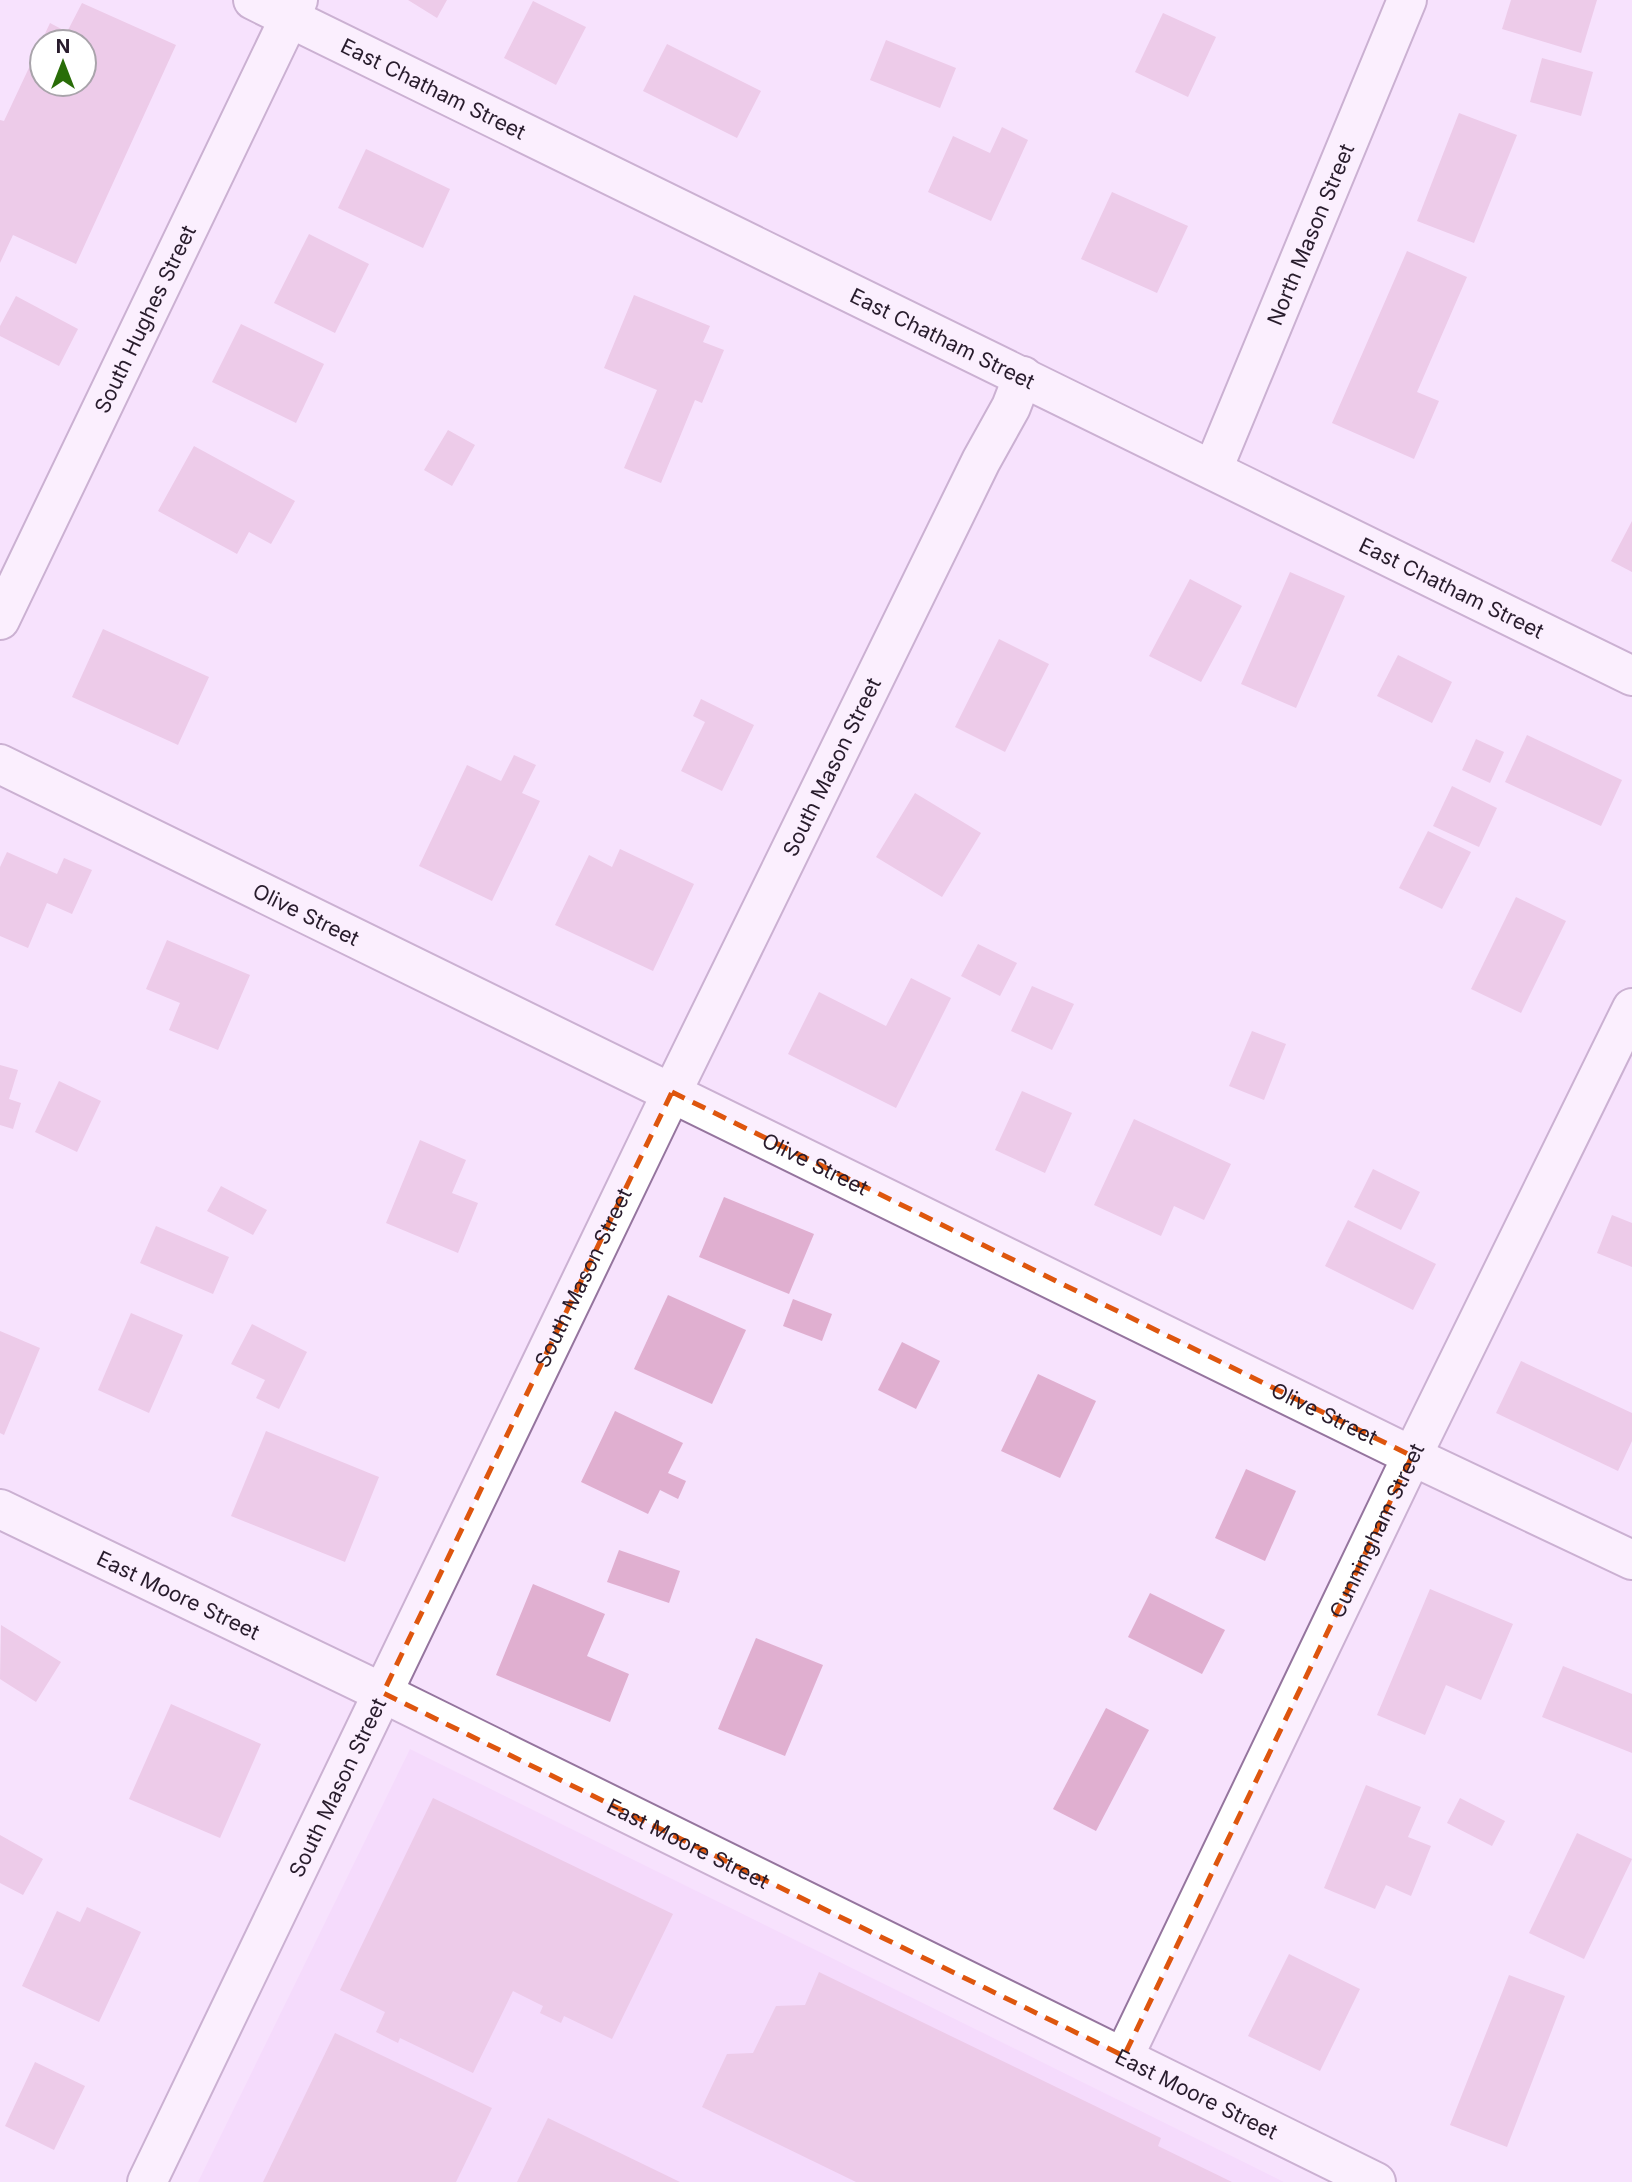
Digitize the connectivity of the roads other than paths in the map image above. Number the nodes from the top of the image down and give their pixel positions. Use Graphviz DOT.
graph roads {
  1 [pos="253,0"];
  2 [pos="1407,0"];
  3 [pos="294,9"];
  4 [pos="1023,376"];
  5 [pos="1213,469"];
  6 [pos="0,620"];
  7 [pos="1632,676"];
  8 [pos="0,764"];
  9 [pos="1632,1008"];
  10 [pos="672,1092"];
  11 [pos="1412,1456"];
  12 [pos="0,1508"];
  13 [pos="1632,1560"];
  14 [pos="383,1693"];
  15 [pos="1124,2056"];
  16 [pos="147,2182"];
  17 [pos="1376,2182"];
  1 -- 3 [label="street, East Chatham Street"];
  2 -- 5 [label="street, North Mason Street"];
  3 -- 4 [label="street, East Chatham Street"];
  3 -- 6 [label="street, South Hughes Street"];
  4 -- 5 [label="street, East Chatham Street"];
  4 -- 10 [label="street, South Mason Street"];
  5 -- 7 [label="street, East Chatham Street"];
  8 -- 10 [label="street, Olive Street"];
  9 -- 11 [label="street, Cunningham Street"];
  10 -- 11 [label="street, Olive Street"];
  10 -- 14 [label="street, South Mason Street"];
  11 -- 13 [label="street, Olive Street"];
  11 -- 15 [label="street, Cunningham Street"];
  12 -- 14 [label="street, East Moore Street"];
  14 -- 15 [label="street, East Moore Street"];
  14 -- 16 [label="street, South Mason Street"];
  15 -- 17 [label="street, East Moore Street"];
}
